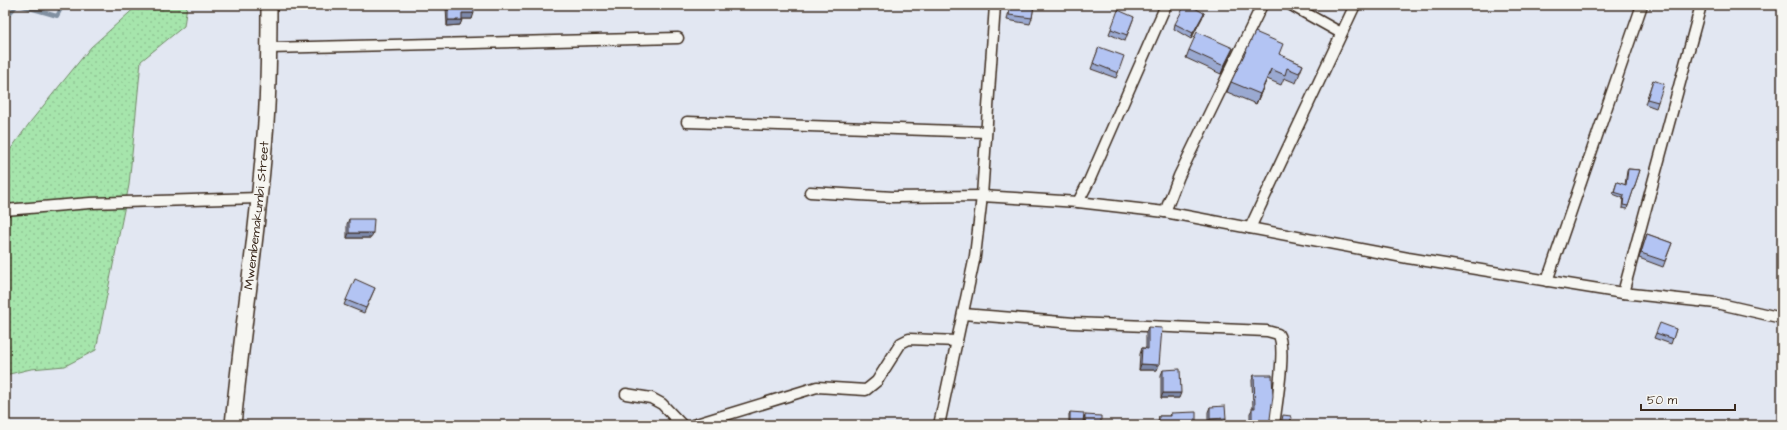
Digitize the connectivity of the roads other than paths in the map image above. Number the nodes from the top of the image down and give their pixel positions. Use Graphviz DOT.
graph roads {
  1 [pos="269,5"];
  2 [pos="995,5"];
  3 [pos="1166,5"];
  4 [pos="1262,5"];
  5 [pos="1291,5"];
  6 [pos="1355,5"];
  7 [pos="1642,5"];
  8 [pos="1701,5"];
  9 [pos="1341,32"];
  10 [pos="678,38"];
  11 [pos="269,48"];
  12 [pos="687,122"];
  13 [pos="986,132"];
  14 [pos="810,192"];
  15 [pos="982,196"];
  16 [pos="259,198"];
  17 [pos="1078,202"];
  18 [pos="5,210"];
  19 [pos="1165,212"];
  20 [pos="1250,228"];
  21 [pos="1547,281"];
  22 [pos="1623,293"];
  23 [pos="964,314"];
  24 [pos="1782,318"];
  25 [pos="957,341"];
  26 [pos="626,394"];
  27 [pos="233,425"];
  28 [pos="682,425"];
  29 [pos="692,425"];
  30 [pos="938,425"];
  31 [pos="1274,425"];
  1 -- 11 [label="street, Mwembemakumbi Street"];
  2 -- 13 [label="street"];
  3 -- 17 [label="street"];
  4 -- 19 [label="street"];
  5 -- 9 [label="street"];
  6 -- 9 [label="street"];
  7 -- 21 [label="street"];
  8 -- 22 [label="street"];
  9 -- 20 [label="street"];
  10 -- 11 [label="street"];
  11 -- 16 [label="street, Mwembemakumbi Street"];
  12 -- 13 [label="street"];
  13 -- 15 [label="street"];
  14 -- 15 [label="street"];
  15 -- 17 [label="street"];
  15 -- 23 [label="street"];
  16 -- 18 [label="street"];
  16 -- 27 [label="street, Mwembemakumbi Street"];
  17 -- 19 [label="street"];
  19 -- 20 [label="street"];
  20 -- 21 [label="street"];
  21 -- 22 [label="street"];
  22 -- 24 [label="street"];
  23 -- 25 [label="street"];
  23 -- 31 [label="street"];
  25 -- 29 [label="street"];
  25 -- 30 [label="street"];
  26 -- 28 [label="street"];
}
